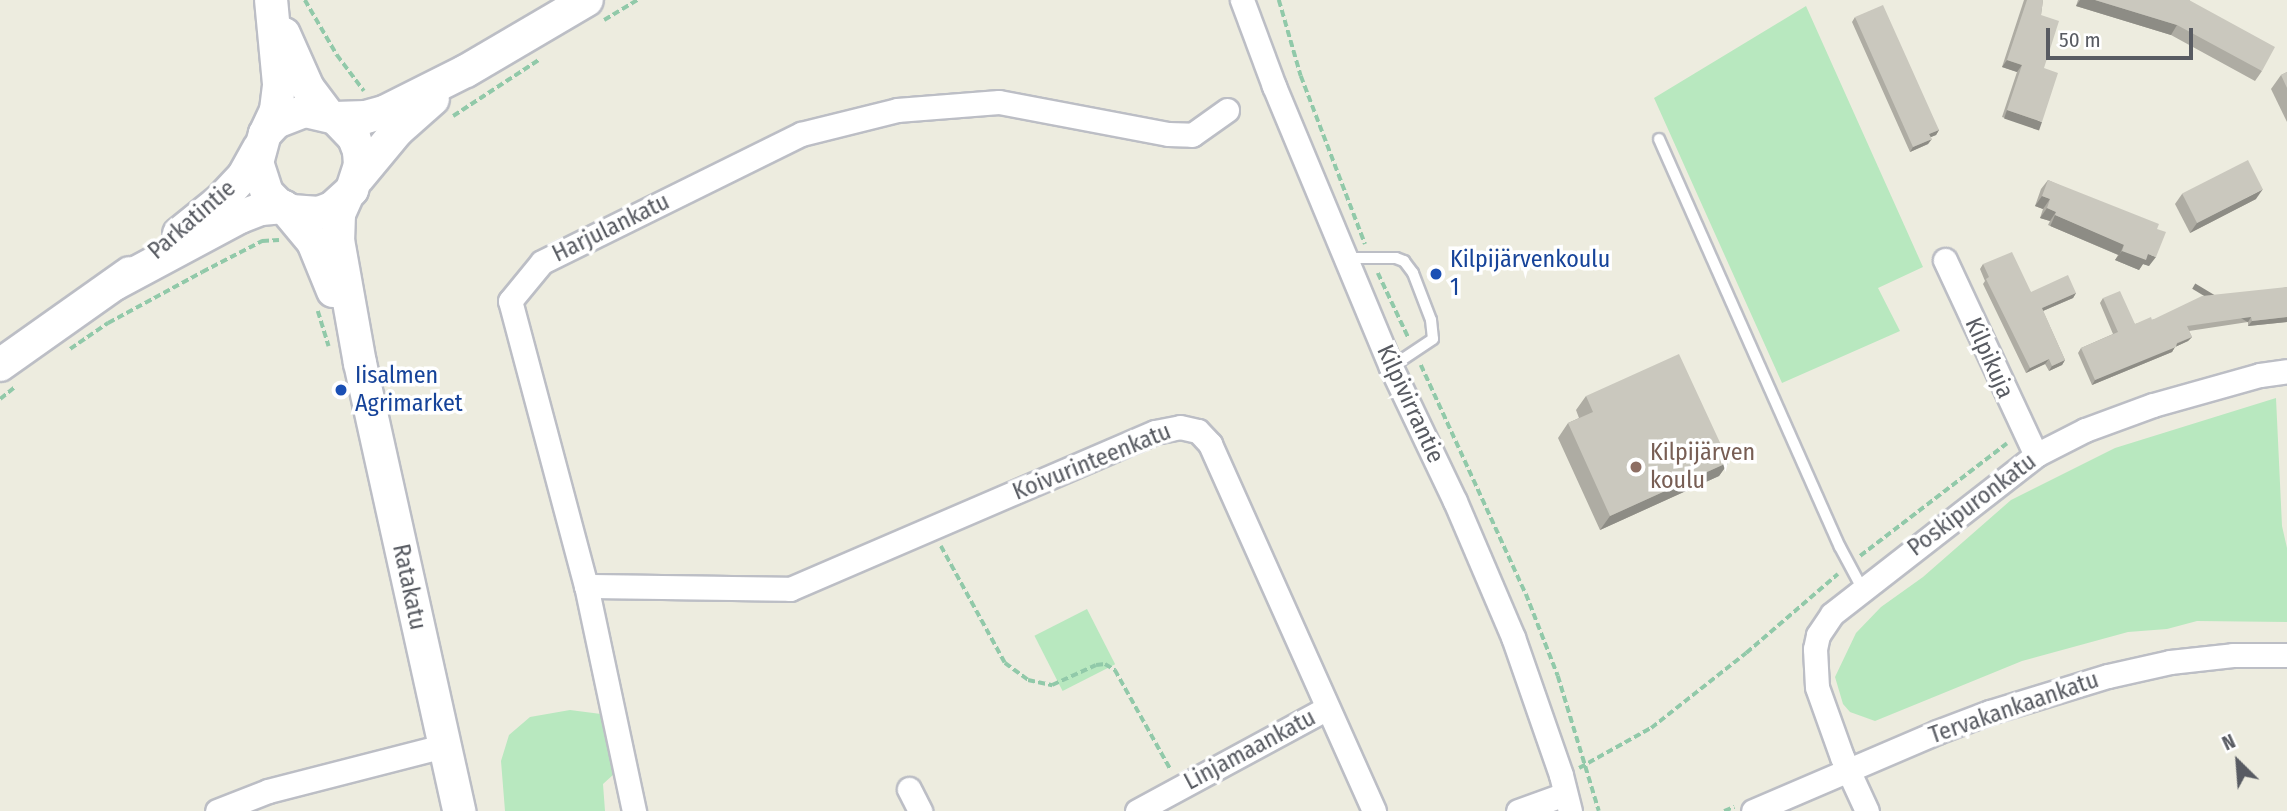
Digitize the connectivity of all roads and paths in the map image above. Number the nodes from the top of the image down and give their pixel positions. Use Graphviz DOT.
graph roads {
  1 [pos="272,0"];
  2 [pos="305,0"];
  3 [pos="1242,0"];
  4 [pos="1279,0"];
  5 [pos="568,5"];
  6 [pos="466,71"];
  7 [pos="1227,110"];
  8 [pos="378,113"];
  9 [pos="331,117"];
  10 [pos="1659,139"];
  11 [pos="262,141"];
  12 [pos="352,187"];
  13 [pos="284,207"];
  14 [pos="1370,256"];
  15 [pos="1346,258"];
  16 [pos="1945,260"];
  17 [pos="115,284"];
  18 [pos="316,306"];
  19 [pos="330,348"];
  20 [pos="1415,352"];
  21 [pos="360,363"];
  22 [pos="0,365"];
  23 [pos="1391,367"];
  24 [pos="2287,371"];
  25 [pos="2024,435"];
  26 [pos="2036,455"];
  27 [pos="932,528"];
  28 [pos="1849,565"];
  29 [pos="586,586"];
  30 [pos="1862,588"];
  31 [pos="2287,655"];
  32 [pos="1326,709"];
  33 [pos="443,746"];
  34 [pos="1586,765"];
  35 [pos="1849,772"];
  36 [pos="1181,787"];
  37 [pos="909,789"];
  38 [pos="1565,793"];
  39 [pos="217,811"];
  40 [pos="459,811"];
  41 [pos="634,811"];
  42 [pos="920,811"];
  43 [pos="1137,811"];
  44 [pos="1374,811"];
  45 [pos="1518,811"];
  46 [pos="1599,811"];
  47 [pos="1753,811"];
  48 [pos="1867,811"];
  1 -- 9 [label="street"];
  1 -- 11 [label="street"];
  2 -- 8 [label="path"];
  3 -- 15 [label="street, Kilpivirrantie"];
  4 -- 14 [label="path"];
  5 -- 6 [label="street"];
  6 -- 8 [label="street"];
  6 -- 12 [label="street"];
  7 -- 29 [label="street, Harjulankatu"];
  8 -- 9 [label="street"];
  9 -- 11 [label="street"];
  9 -- 12 [label="street"];
  10 -- 28 [label="lane"];
  11 -- 13 [label="street"];
  11 -- 17 [label="street, Parkatintie"];
  12 -- 13 [label="street"];
  12 -- 21 [label="street, Ratakatu"];
  13 -- 17 [label="street, Parkatintie"];
  13 -- 21 [label="street, Ratakatu"];
  14 -- 15 [label="lane"];
  14 -- 20 [label="path"];
  14 -- 20 [label="lane"];
  15 -- 23 [label="street, Kilpivirrantie"];
  16 -- 25 [label="street, Kilpikuja"];
  17 -- 22 [label="street, Parkatintie"];
  18 -- 19 [label="path"];
  20 -- 23 [label="lane"];
  20 -- 34 [label="path"];
  21 -- 33 [label="street, Ratakatu"];
  23 -- 38 [label="street, Kilpivirrantie"];
  24 -- 26 [label="street, Poskipuronkatu"];
  25 -- 26 [label="street, Kilpikuja"];
  25 -- 28 [label="path"];
  26 -- 30 [label="street, Poskipuronkatu"];
  27 -- 29 [label="street, Koivurinteenkatu"];
  27 -- 32 [label="street, Koivurinteenkatu"];
  27 -- 36 [label="path"];
  28 -- 30 [label="lane"];
  28 -- 34 [label="path"];
  29 -- 41 [label="street, Harjulankatu"];
  30 -- 35 [label="street, Poskipuronkatu"];
  31 -- 35 [label="street, Tervakankaankatu"];
  32 -- 36 [label="street, Linjamaankatu"];
  32 -- 44 [label="street, Koivurinteenkatu"];
  33 -- 39 [label="street"];
  33 -- 40 [label="street, Ratakatu"];
  34 -- 38 [label="path"];
  34 -- 46 [label="path"];
  35 -- 47 [label="street, Tervakankaankatu"];
  35 -- 48 [label="street, Poskipuronkatu"];
  36 -- 43 [label="street, Linjamaankatu"];
  37 -- 42 [label="street"];
  38 -- 45 [label="street"];
}
